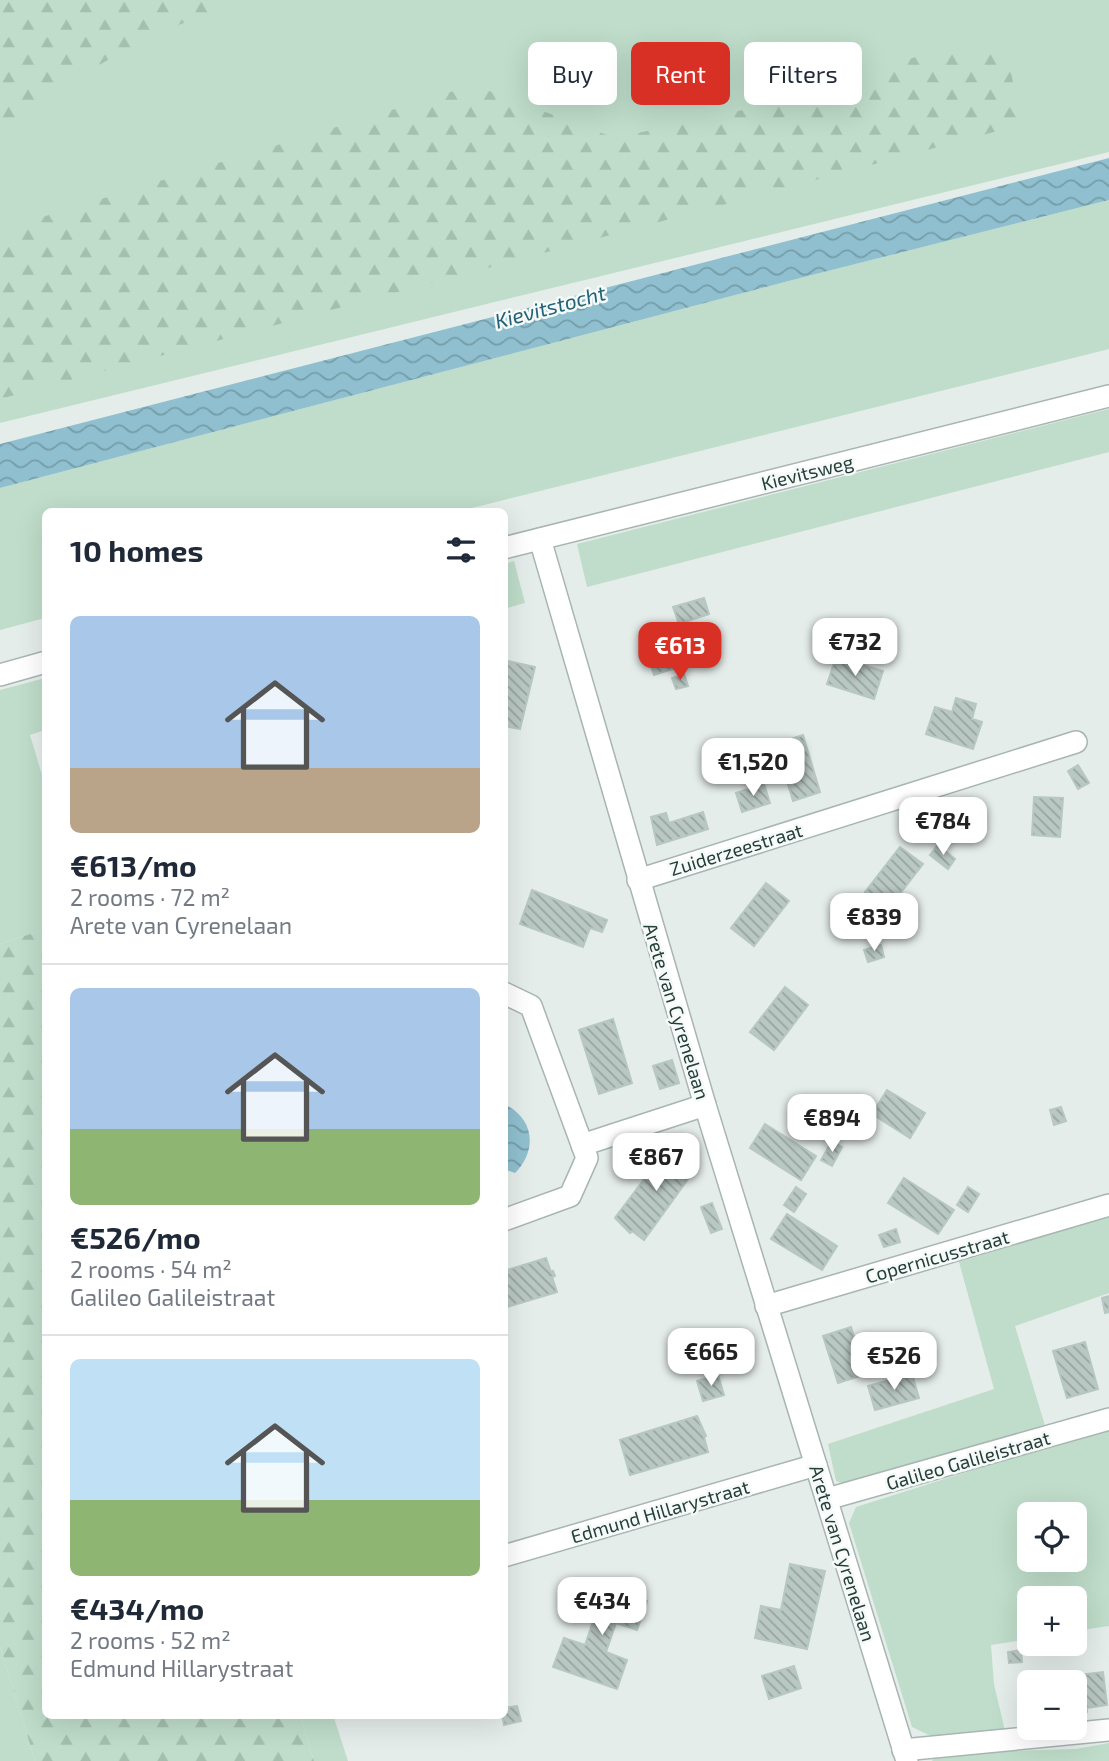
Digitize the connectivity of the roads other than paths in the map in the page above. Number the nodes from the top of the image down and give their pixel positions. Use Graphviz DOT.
graph roads {
  1 [pos="1109,396"];
  2 [pos="540,539"];
  3 [pos="508,547"];
  4 [pos="42,663"];
  5 [pos="0,675"];
  6 [pos="1076,742"];
  7 [pos="638,880"];
  8 [pos="508,995"];
  9 [pos="705,1105"];
  10 [pos="582,1145"];
  11 [pos="1109,1205"];
  12 [pos="508,1219"];
  13 [pos="766,1306"];
  14 [pos="1109,1419"];
  15 [pos="816,1465"];
  16 [pos="827,1499"];
  17 [pos="508,1555"];
  18 [pos="1109,1730"];
  19 [pos="905,1755"];
  1 -- 2 [label="street, Kievitsweg"];
  2 -- 3 [label="street, Kievitsweg"];
  2 -- 7 [label="street, Arete van Cyrenelaan"];
  4 -- 5 [label="street"];
  6 -- 7 [label="street, Zuiderzeestraat"];
  7 -- 9 [label="street, Arete van Cyrenelaan"];
  8 -- 10 [label="street"];
  9 -- 10 [label="street"];
  9 -- 13 [label="street, Arete van Cyrenelaan"];
  10 -- 12 [label="street"];
  11 -- 13 [label="street, Copernicusstraat"];
  13 -- 15 [label="street, Arete van Cyrenelaan"];
  14 -- 16 [label="street, Galileo Galileistraat"];
  15 -- 16 [label="street, Arete van Cyrenelaan"];
  15 -- 17 [label="street, Edmund Hillarystraat"];
  16 -- 19 [label="street, Arete van Cyrenelaan"];
  18 -- 19 [label="street"];
}
